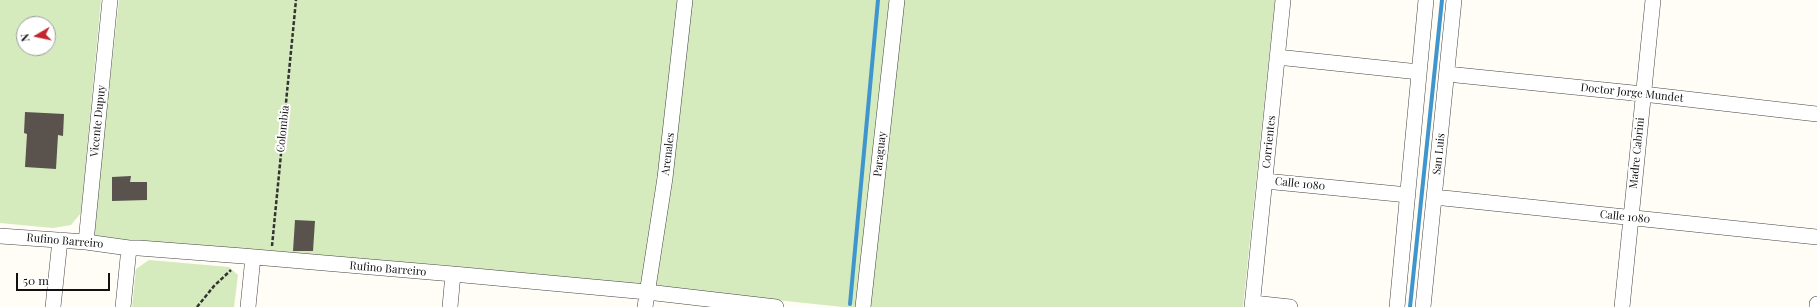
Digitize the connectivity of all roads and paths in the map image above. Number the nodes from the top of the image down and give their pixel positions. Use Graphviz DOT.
graph roads {
  1 [pos="110,0"];
  2 [pos="296,0"];
  3 [pos="685,0"];
  4 [pos="897,0"];
  5 [pos="1283,0"];
  6 [pos="1426,0"];
  7 [pos="1454,0"];
  8 [pos="1653,0"];
  9 [pos="1277,57"];
  10 [pos="1419,72"];
  11 [pos="1448,74"];
  12 [pos="1643,94"];
  13 [pos="1817,114"];
  14 [pos="1265,181"];
  15 [pos="1408,195"];
  16 [pos="1434,197"];
  17 [pos="1631,218"];
  18 [pos="0,236"];
  19 [pos="1817,237"];
  20 [pos="60,240"];
  21 [pos="86,242"];
  22 [pos="129,248"];
  23 [pos="253,257"];
  24 [pos="270,259"];
  25 [pos="231,270"];
  26 [pos="453,274"];
  27 [pos="646,300"];
  28 [pos="1817,304"];
  29 [pos="1252,305"];
  30 [pos="53,307"];
  31 [pos="123,307"];
  32 [pos="197,307"];
  33 [pos="248,307"];
  34 [pos="450,307"];
  35 [pos="776,307"];
  36 [pos="863,307"];
  37 [pos="1290,307"];
  38 [pos="1397,307"];
  39 [pos="1422,307"];
  40 [pos="1622,307"];
  41 [pos="1817,307"];
  1 -- 21 [label="street, Vicente Dupuy"];
  2 -- 24 [label="path, Colombia"];
  3 -- 27 [label="street, Arenales"];
  4 -- 36 [label="street, Paraguay"];
  5 -- 9 [label="street, Corrientes"];
  6 -- 10 [label="street"];
  7 -- 11 [label="street, San Luis"];
  8 -- 12 [label="street, Madre Cabrini"];
  9 -- 10 [label="street"];
  9 -- 14 [label="street, Corrientes"];
  10 -- 15 [label="street"];
  11 -- 12 [label="street, Doctor Jorge Mundet"];
  11 -- 16 [label="street, San Luis"];
  12 -- 13 [label="street, Doctor Jorge Mundet"];
  12 -- 17 [label="street, Madre Cabrini"];
  14 -- 15 [label="street, Calle 1080"];
  14 -- 29 [label="street, Corrientes"];
  15 -- 38 [label="street"];
  16 -- 17 [label="street, Calle 1080"];
  16 -- 39 [label="street, San Luis"];
  17 -- 19 [label="street, Calle 1080"];
  17 -- 40 [label="street, Madre Cabrini"];
  18 -- 20 [label="street, Rufino Barreiro"];
  20 -- 21 [label="street, Rufino Barreiro"];
  20 -- 30 [label="street"];
  21 -- 22 [label="street, Rufino Barreiro"];
  22 -- 23 [label="street, Rufino Barreiro"];
  22 -- 31 [label="street"];
  23 -- 24 [label="street, Rufino Barreiro"];
  23 -- 33 [label="street"];
  24 -- 26 [label="street, Rufino Barreiro"];
  25 -- 32 [label="path"];
  26 -- 27 [label="street, Rufino Barreiro"];
  26 -- 34 [label="street"];
  27 -- 35 [label="street, Rufino Barreiro"];
  28 -- 41 [label="street"];
  29 -- 37 [label="street"];
}
